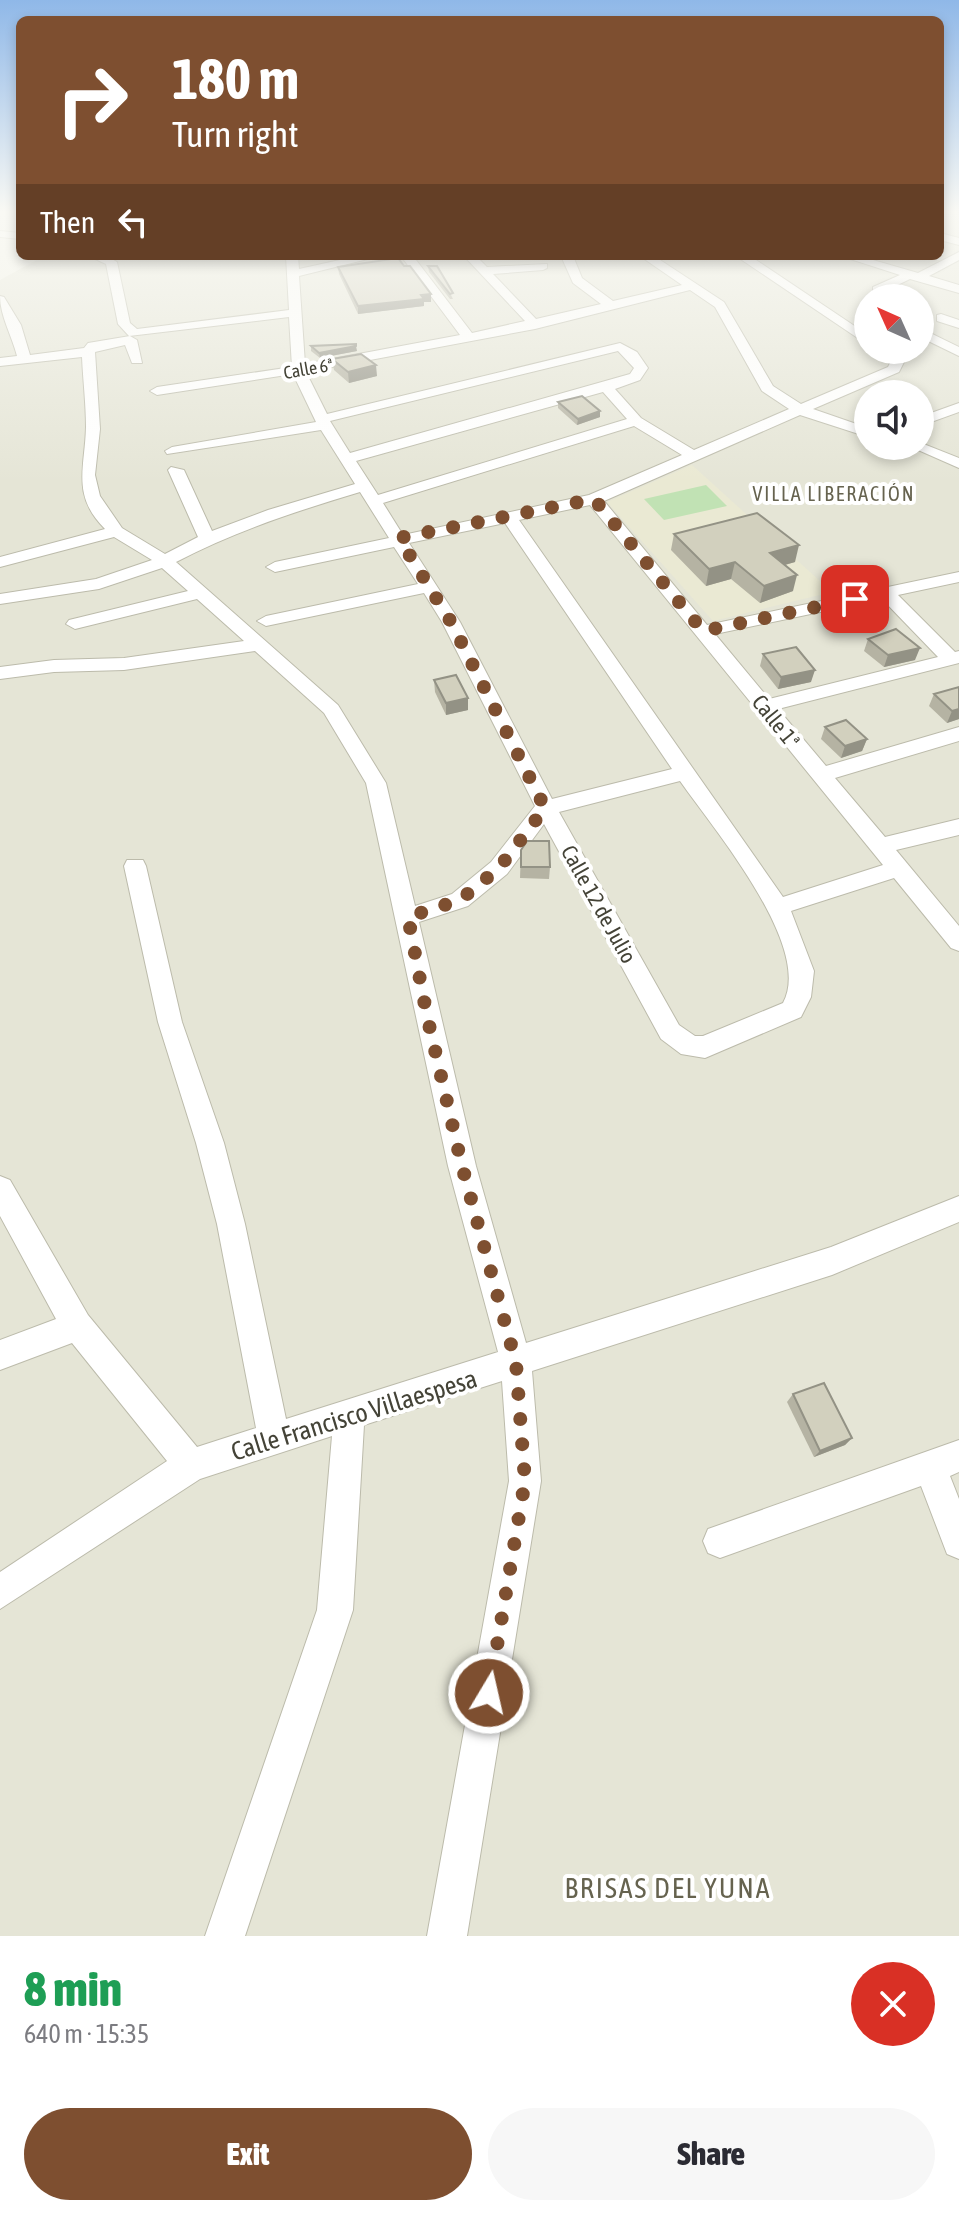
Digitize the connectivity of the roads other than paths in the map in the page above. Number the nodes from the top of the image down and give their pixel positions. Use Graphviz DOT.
graph roads {
  1 [pos="1,301"];
  2 [pos="119,301"];
  3 [pos="294,301"];
  4 [pos="441,301"];
  5 [pos="513,301"];
  6 [pos="605,301"];
  7 [pos="630,301"];
  8 [pos="715,301"];
  9 [pos="809,301"];
  10 [pos="611,306"];
  11 [pos="295,313"];
  12 [pos="941,318"];
  13 [pos="959,324"];
  14 [pos="535,325"];
  15 [pos="854,332"];
  16 [pos="132,336"];
  17 [pos="469,338"];
  18 [pos="934,339"];
  19 [pos="88,352"];
  20 [pos="959,352"];
  21 [pos="25,359"];
  22 [pos="137,360"];
  23 [pos="0,362"];
  24 [pos="896,364"];
  25 [pos="299,372"];
  26 [pos="606,387"];
  27 [pos="157,391"];
  28 [pos="959,407"];
  29 [pos="803,411"];
  30 [pos="934,417"];
  31 [pos="636,421"];
  32 [pos="323,422"];
  33 [pos="854,428"];
  34 [pos="172,451"];
  35 [pos="934,453"];
  36 [pos="693,456"];
  37 [pos="346,459"];
  38 [pos="959,463"];
  39 [pos="176,470"];
  40 [pos="368,494"];
  41 [pos="594,499"];
  42 [pos="508,516"];
  43 [pos="116,531"];
  44 [pos="399,538"];
  45 [pos="207,539"];
  46 [pos="165,561"];
  47 [pos="0,562"];
  48 [pos="275,567"];
  49 [pos="959,577"];
  50 [pos="429,587"];
  51 [pos="885,592"];
  52 [pos="199,593"];
  53 [pos="0,599"];
  54 [pos="75,624"];
  55 [pos="703,631"];
  56 [pos="261,633"];
  57 [pos="955,658"];
  58 [pos="0,673"];
  59 [pos="764,706"];
  60 [pos="959,734"];
  61 [pos="684,773"];
  62 [pos="820,775"];
  63 [pos="545,808"];
  64 [pos="959,827"];
  65 [pos="881,846"];
  66 [pos="135,866"];
  67 [pos="900,868"];
  68 [pos="778,907"];
  69 [pos="408,917"];
  70 [pos="959,942"];
  71 [pos="0,1189"];
  72 [pos="959,1209"];
  73 [pos="77,1326"];
  74 [pos="0,1355"];
  75 [pos="516,1363"];
  76 [pos="349,1418"];
  77 [pos="274,1440"];
  78 [pos="944,1462"];
  79 [pos="191,1465"];
  80 [pos="720,1541"];
  81 [pos="959,1542"];
  82 [pos="0,1592"];
  83 [pos="225,1936"];
  84 [pos="447,1936"];
  1 -- 21 [label="street"];
  2 -- 16 [label="street"];
  3 -- 11 [label="street, Calle 12 de Julio"];
  4 -- 17 [label="street"];
  5 -- 14 [label="street"];
  6 -- 10 [label="street"];
  7 -- 10 [label="street, Calle 6ª"];
  8 -- 29 [label="street"];
  9 -- 15 [label="street"];
  10 -- 14 [label="street, Calle 6ª"];
  11 -- 16 [label="street"];
  11 -- 25 [label="street, Calle 12 de Julio"];
  12 -- 13 [label="street"];
  14 -- 17 [label="street, Calle 6ª"];
  16 -- 19 [label="street"];
  16 -- 22 [label="street"];
  17 -- 25 [label="street, Calle 6ª"];
  18 -- 20 [label="street"];
  19 -- 21 [label="street"];
  19 -- 43 [label="street"];
  21 -- 23 [label="street"];
  24 -- 29 [label="street"];
  25 -- 27 [label="street, Calle 6ª"];
  25 -- 32 [label="street, Calle 12 de Julio"];
  26 -- 31 [label="street"];
  26 -- 32 [label="street"];
  26 -- 37 [label="street"];
  28 -- 30 [label="street"];
  29 -- 33 [label="street"];
  29 -- 36 [label="street"];
  31 -- 36 [label="street"];
  31 -- 40 [label="street"];
  32 -- 34 [label="street"];
  32 -- 37 [label="street, Calle 12 de Julio"];
  35 -- 38 [label="street"];
  36 -- 41 [label="street"];
  37 -- 40 [label="street, Calle 12 de Julio"];
  39 -- 45 [label="street"];
  40 -- 44 [label="street, Calle 12 de Julio"];
  40 -- 45 [label="street"];
  41 -- 42 [label="street"];
  41 -- 55 [label="street, Calle 1ª"];
  42 -- 44 [label="street"];
  42 -- 61 [label="street"];
  43 -- 46 [label="street"];
  43 -- 47 [label="street"];
  44 -- 48 [label="street"];
  44 -- 50 [label="street, Calle 12 de Julio"];
  45 -- 46 [label="street"];
  46 -- 52 [label="street"];
  46 -- 53 [label="street"];
  49 -- 51 [label="street"];
  50 -- 56 [label="street"];
  50 -- 63 [label="street, Calle 12 de Julio"];
  51 -- 55 [label="street"];
  51 -- 57 [label="street"];
  52 -- 54 [label="street"];
  52 -- 56 [label="street"];
  55 -- 59 [label="street, Calle 1ª"];
  56 -- 58 [label="street"];
  56 -- 69 [label="street"];
  57 -- 59 [label="street"];
  59 -- 62 [label="street, Calle 1ª"];
  60 -- 62 [label="street"];
  61 -- 63 [label="street"];
  61 -- 68 [label="street"];
  62 -- 65 [label="street, Calle 1ª"];
  63 -- 68 [label="street, Calle 12 de Julio"];
  63 -- 69 [label="street"];
  64 -- 65 [label="street"];
  65 -- 67 [label="street, Calle 1ª"];
  66 -- 77 [label="street"];
  67 -- 68 [label="street"];
  67 -- 70 [label="street, Calle 1ª"];
  69 -- 75 [label="street"];
  71 -- 73 [label="street"];
  72 -- 75 [label="street, Calle Francisco Villaespesa"];
  73 -- 74 [label="street"];
  73 -- 79 [label="street"];
  75 -- 76 [label="street, Calle Francisco Villaespesa"];
  75 -- 84 [label="street"];
  76 -- 77 [label="street, Calle Francisco Villaespesa"];
  76 -- 83 [label="street"];
  77 -- 79 [label="street, Calle Francisco Villaespesa"];
  78 -- 80 [label="street"];
  78 -- 81 [label="street"];
  79 -- 82 [label="street, Calle Francisco Villaespesa"];
}
